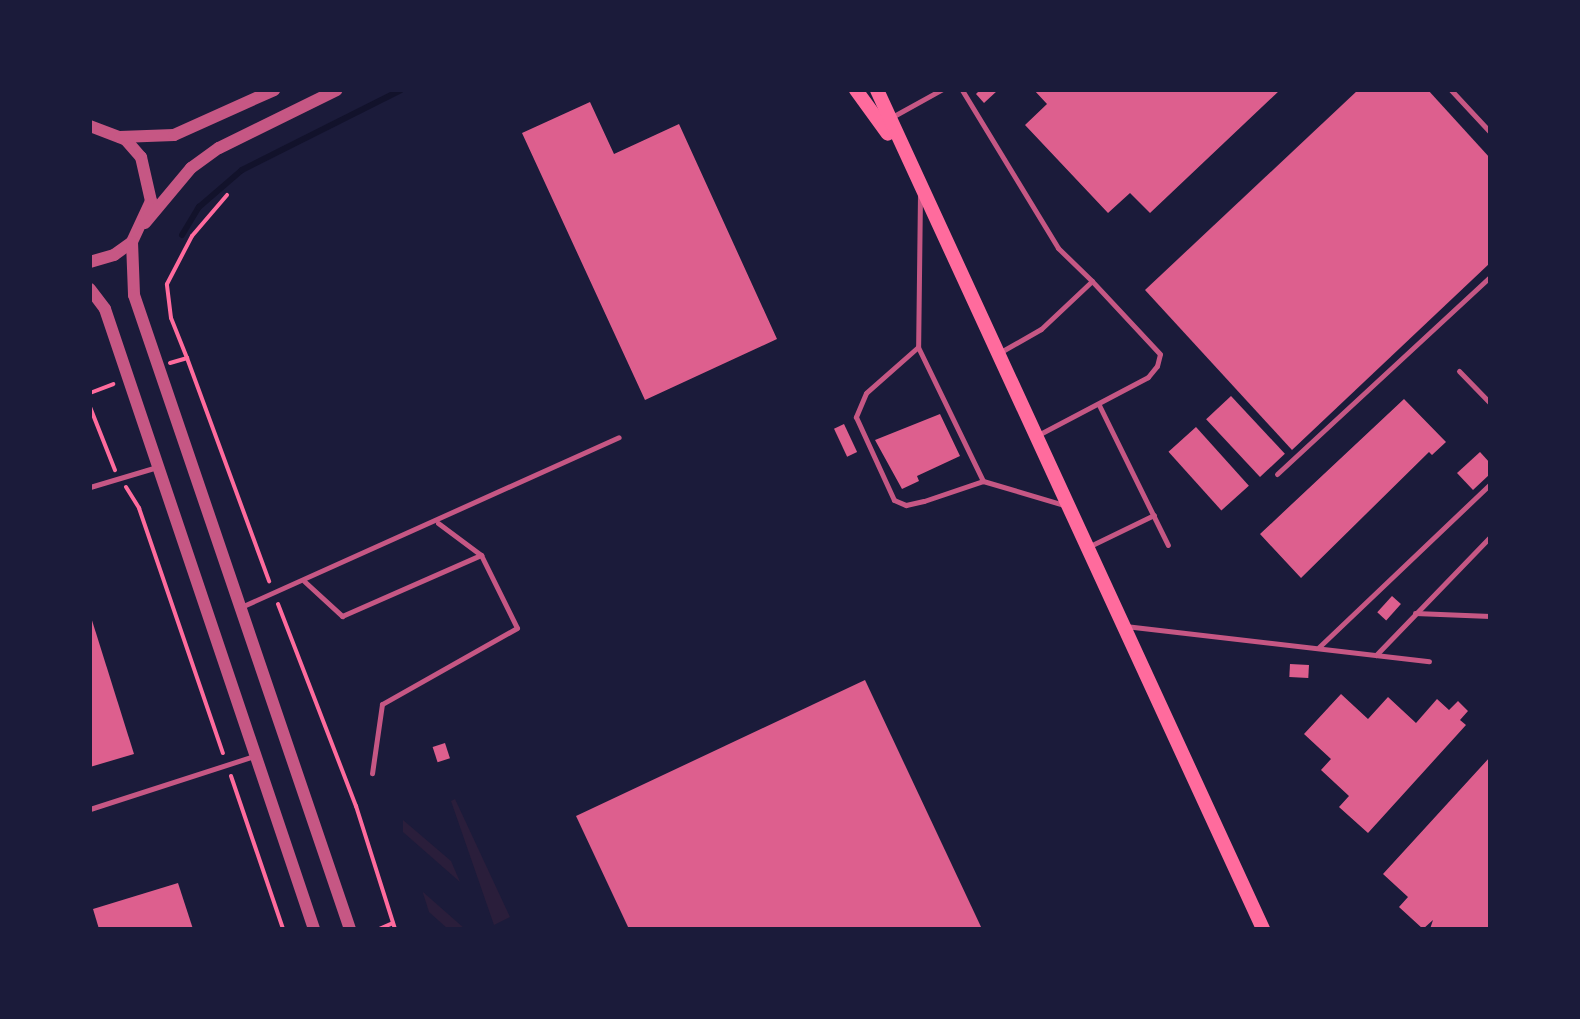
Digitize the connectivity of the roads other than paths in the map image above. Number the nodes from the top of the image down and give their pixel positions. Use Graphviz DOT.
graph roads {
  1 [pos="274,90"];
  2 [pos="337,90"];
  3 [pos="856,90"];
  4 [pos="877,90"];
  5 [pos="941,90"];
  6 [pos="962,90"];
  7 [pos="1451,90"];
  8 [pos="888,119"];
  9 [pos="90,126"];
  10 [pos="1490,132"];
  11 [pos="120,137"];
  12 [pos="902,154"];
  13 [pos="920,193"];
  14 [pos="145,223"];
  15 [pos="132,242"];
  16 [pos="90,262"];
  17 [pos="1490,277"];
  18 [pos="1092,281"];
  19 [pos="90,289"];
  20 [pos="918,347"];
  21 [pos="996,354"];
  22 [pos="1459,371"];
  23 [pos="1490,403"];
  24 [pos="1099,405"];
  25 [pos="619,437"];
  26 [pos="1035,437"];
  27 [pos="158,467"];
  28 [pos="1277,474"];
  29 [pos="983,481"];
  30 [pos="1490,484"];
  31 [pos="90,487"];
  32 [pos="1067,506"];
  33 [pos="1154,515"];
  34 [pos="438,522"];
  35 [pos="1490,537"];
  36 [pos="1168,545"];
  37 [pos="1087,548"];
  38 [pos="481,555"];
  39 [pos="304,581"];
  40 [pos="240,607"];
  41 [pos="1414,613"];
  42 [pos="1490,616"];
  43 [pos="1124,626"];
  44 [pos="1318,648"];
  45 [pos="1375,656"];
  46 [pos="1429,661"];
  47 [pos="255,756"];
  48 [pos="372,773"];
  49 [pos="90,809"];
  50 [pos="314,929"];
  51 [pos="350,929"];
  52 [pos="1263,929"];
  1 -- 11 [label="street"];
  2 -- 14 [label="street"];
  3 -- 12 [label="main road"];
  4 -- 8 [label="main road"];
  5 -- 8 [label="lane"];
  6 -- 18 [label="lane"];
  7 -- 10 [label="lane"];
  8 -- 12 [label="main road"];
  9 -- 11 [label="street"];
  11 -- 14 [label="street"];
  12 -- 13 [label="main road"];
  13 -- 20 [label="lane"];
  13 -- 21 [label="main road"];
  14 -- 15 [label="street"];
  15 -- 16 [label="street"];
  15 -- 40 [label="street"];
  17 -- 28 [label="lane"];
  18 -- 21 [label="lane"];
  18 -- 24 [label="lane"];
  19 -- 27 [label="street"];
  20 -- 29 [label="lane"];
  20 -- 29 [label="lane"];
  21 -- 26 [label="main road"];
  22 -- 23 [label="lane"];
  24 -- 26 [label="lane"];
  24 -- 33 [label="lane"];
  25 -- 34 [label="lane"];
  26 -- 32 [label="main road"];
  27 -- 31 [label="lane"];
  27 -- 47 [label="street"];
  29 -- 32 [label="lane"];
  30 -- 44 [label="lane"];
  32 -- 37 [label="main road"];
  33 -- 36 [label="lane"];
  33 -- 37 [label="lane"];
  34 -- 38 [label="lane"];
  34 -- 39 [label="lane"];
  35 -- 41 [label="lane"];
  37 -- 43 [label="main road"];
  38 -- 39 [label="lane"];
  38 -- 48 [label="lane"];
  39 -- 40 [label="lane"];
  40 -- 51 [label="street"];
  41 -- 42 [label="lane"];
  41 -- 45 [label="lane"];
  43 -- 44 [label="lane"];
  43 -- 52 [label="main road"];
  44 -- 45 [label="lane"];
  45 -- 46 [label="lane"];
  47 -- 49 [label="lane"];
  47 -- 50 [label="street"];
}
